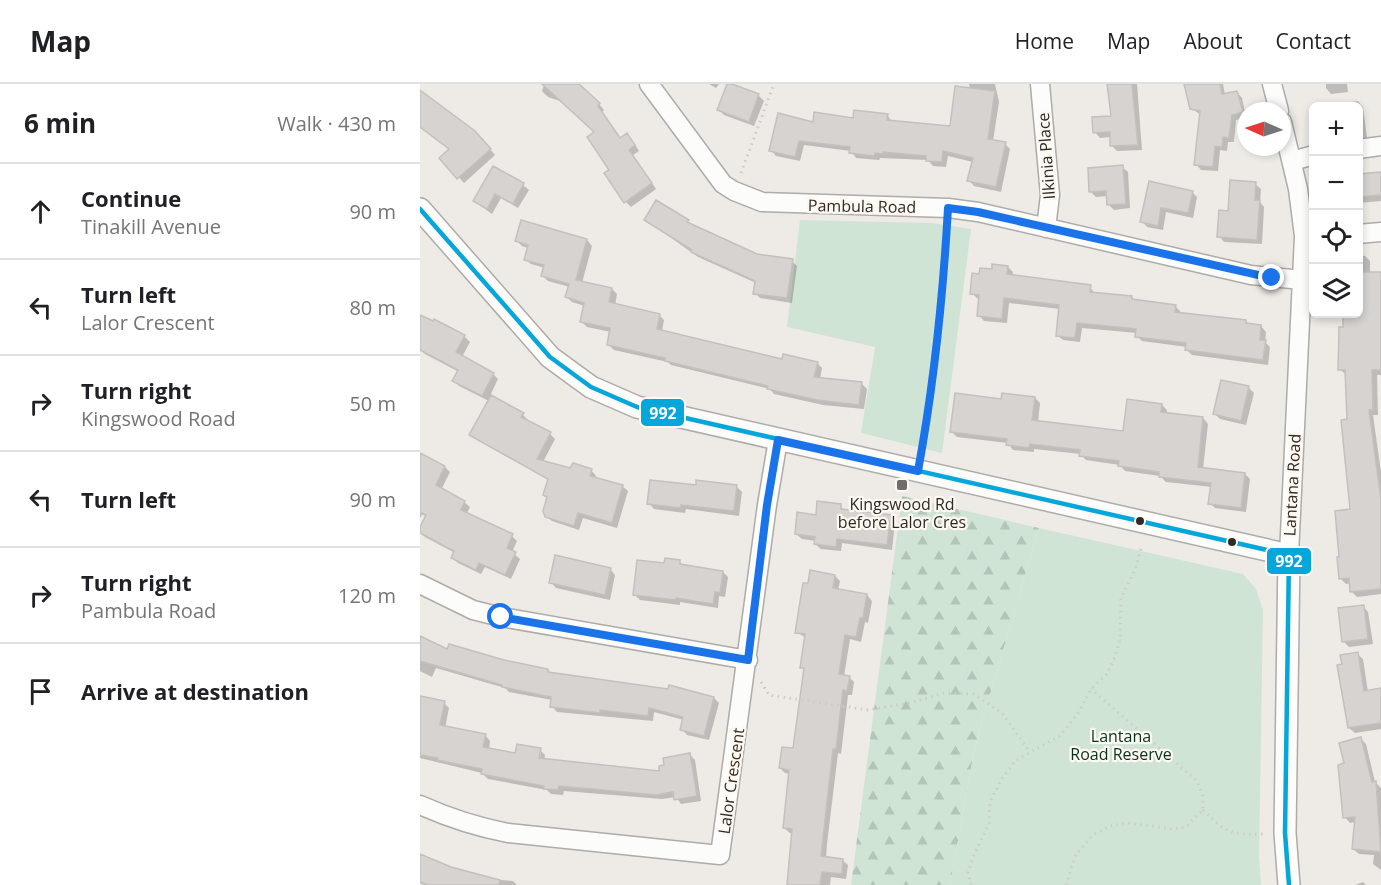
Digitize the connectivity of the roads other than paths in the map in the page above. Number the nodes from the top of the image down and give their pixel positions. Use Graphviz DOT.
graph roads {
  1 [pos="649,84"];
  2 [pos="1040,84"];
  3 [pos="1272,84"];
  4 [pos="1277,102"];
  5 [pos="1381,146"];
  6 [pos="1363,148"];
  7 [pos="1291,156"];
  8 [pos="1310,156"];
  9 [pos="1292,161"];
  10 [pos="420,209"];
  11 [pos="1046,228"];
  12 [pos="1381,232"];
  13 [pos="1363,234"];
  14 [pos="1309,236"];
  15 [pos="1302,280"];
  16 [pos="778,440"];
  17 [pos="1289,555"];
  18 [pos="420,584"];
  19 [pos="748,660"];
  20 [pos="420,806"];
  21 [pos="1289,885"];
  1 -- 11 [label="street, Pambula Road"];
  2 -- 11 [label="street, Ilkinia Place"];
  3 -- 4 [label="street"];
  5 -- 6 [label="street"];
  7 -- 9 [label="street, Lantana Road"];
  8 -- 9 [label="street"];
  9 -- 14 [label="street, Lantana Road"];
  10 -- 16 [label="street"];
  11 -- 15 [label="street, Pambula Road"];
  12 -- 13 [label="street"];
  14 -- 15 [label="street, Lantana Road"];
  15 -- 17 [label="street, Lantana Road"];
  16 -- 17 [label="street"];
  16 -- 19 [label="street, Lalor Crescent"];
  17 -- 21 [label="street, Lantana Road"];
  18 -- 19 [label="street"];
  19 -- 20 [label="street, Lalor Crescent"];
}
